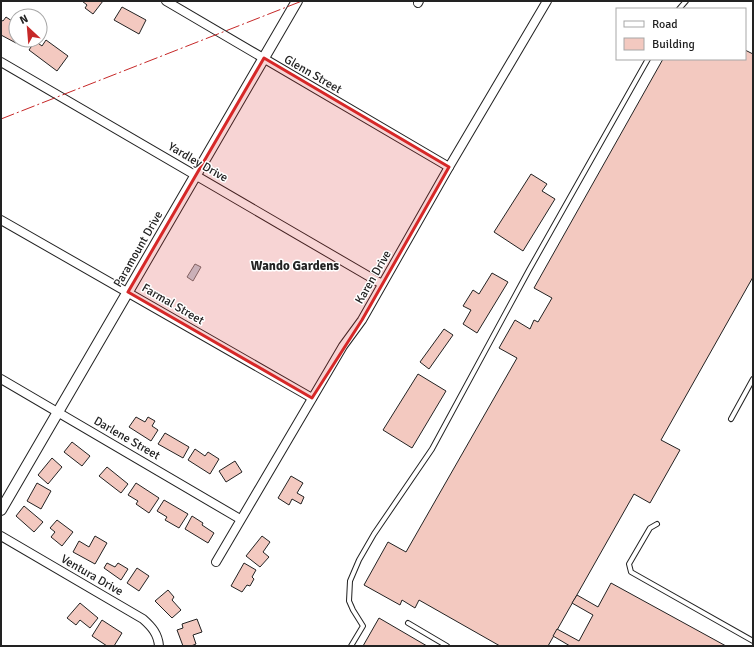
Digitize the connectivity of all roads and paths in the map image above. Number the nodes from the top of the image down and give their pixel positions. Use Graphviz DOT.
graph roads {
  1 [pos="166,1"];
  2 [pos="297,1"];
  3 [pos="547,1"];
  4 [pos="264,58"];
  5 [pos="647,60"];
  6 [pos="1,62"];
  7 [pos="449,167"];
  8 [pos="196,175"];
  9 [pos="1,220"];
  10 [pos="382,284"];
  11 [pos="128,292"];
  12 [pos="1,379"];
  13 [pos="753,379"];
  14 [pos="312,398"];
  15 [pos="58,412"];
  16 [pos="731,419"];
  17 [pos="1,510"];
  18 [pos="240,518"];
  19 [pos="657,524"];
  20 [pos="1,536"];
  21 [pos="216,562"];
  22 [pos="408,623"];
  23 [pos="753,641"];
  24 [pos="159,646"];
  25 [pos="351,646"];
  26 [pos="447,646"];
  1 -- 4 [label="street, Glenn Street"];
  2 -- 4 [label="street, Paramount Drive"];
  3 -- 7 [label="street, Karen Drive"];
  4 -- 7 [label="street, Glenn Street"];
  4 -- 8 [label="street, Paramount Drive"];
  5 -- 25 [label="lane"];
  6 -- 8 [label="street, Yardley Drive"];
  7 -- 10 [label="street, Karen Drive"];
  8 -- 10 [label="street, Yardley Drive"];
  8 -- 11 [label="street, Paramount Drive"];
  9 -- 11 [label="street, Farmal Street"];
  10 -- 14 [label="street, Karen Drive"];
  11 -- 14 [label="street, Farmal Street"];
  11 -- 15 [label="street, Paramount Drive"];
  12 -- 15 [label="street, Darlene Street"];
  13 -- 16 [label="lane"];
  14 -- 18 [label="street, Karen Drive"];
  15 -- 17 [label="street, Paramount Drive"];
  15 -- 18 [label="street, Darlene Street"];
  18 -- 21 [label="street, Karen Drive"];
  19 -- 23 [label="lane"];
  20 -- 24 [label="street, Ventura Drive"];
  22 -- 26 [label="lane"];
}
